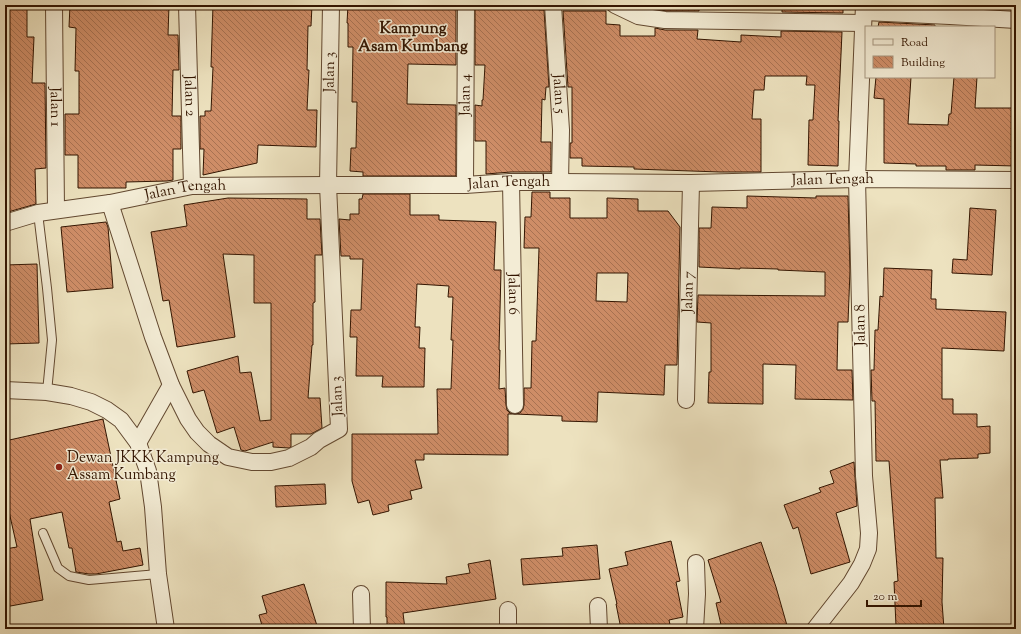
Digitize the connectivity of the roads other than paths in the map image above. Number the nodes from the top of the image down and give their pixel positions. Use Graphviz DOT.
graph roads {
  1 [pos="54,5"];
  2 [pos="187,5"];
  3 [pos="331,5"];
  4 [pos="466,5"];
  5 [pos="553,5"];
  6 [pos="615,5"];
  7 [pos="864,13"];
  8 [pos="1016,20"];
  9 [pos="857,179"];
  10 [pos="1016,180"];
  11 [pos="511,182"];
  12 [pos="560,182"];
  13 [pos="691,183"];
  14 [pos="328,185"];
  15 [pos="465,185"];
  16 [pos="192,186"];
  17 [pos="110,203"];
  18 [pos="56,210"];
  19 [pos="38,212"];
  20 [pos="5,222"];
  21 [pos="171,386"];
  22 [pos="5,390"];
  23 [pos="47,392"];
  24 [pos="686,400"];
  25 [pos="516,405"];
  26 [pos="138,442"];
  27 [pos="43,533"];
  28 [pos="696,563"];
  29 [pos="158,574"];
  30 [pos="361,594"];
  31 [pos="598,606"];
  32 [pos="508,610"];
  33 [pos="166,629"];
  34 [pos="362,629"];
  35 [pos="508,629"];
  36 [pos="599,629"];
  37 [pos="695,629"];
  38 [pos="815,629"];
  1 -- 18 [label="street, Jalan 1"];
  2 -- 16 [label="street, Jalan 2"];
  3 -- 14 [label="street, Jalan 3"];
  4 -- 15 [label="street, Jalan 4"];
  5 -- 12 [label="street, Jalan 5"];
  6 -- 7 [label="street"];
  7 -- 8 [label="street"];
  7 -- 9 [label="street, Jalan 8"];
  9 -- 10 [label="street, Jalan Tengah"];
  9 -- 13 [label="street, Jalan Tengah"];
  9 -- 38 [label="street, Jalan 8"];
  11 -- 12 [label="street, Jalan Tengah"];
  11 -- 15 [label="street, Jalan Tengah"];
  11 -- 25 [label="street, Jalan 6"];
  12 -- 13 [label="street, Jalan Tengah"];
  13 -- 24 [label="street, Jalan 7"];
  14 -- 15 [label="street, Jalan Tengah"];
  14 -- 16 [label="street, Jalan Tengah"];
  14 -- 21 [label="street, Jalan 3"];
  16 -- 17 [label="street, Jalan Tengah"];
  17 -- 18 [label="street, Jalan Tengah"];
  17 -- 21 [label="street, Jalan 3"];
  18 -- 19 [label="street, Jalan Tengah"];
  19 -- 20 [label="street, Jalan Tengah"];
  19 -- 23 [label="lane"];
  21 -- 26 [label="street"];
  22 -- 23 [label="street"];
  23 -- 26 [label="street"];
  26 -- 29 [label="street"];
  27 -- 29 [label="lane"];
  28 -- 37 [label="street"];
  29 -- 33 [label="street"];
  30 -- 34 [label="street"];
  31 -- 36 [label="street"];
  32 -- 35 [label="street"];
}
